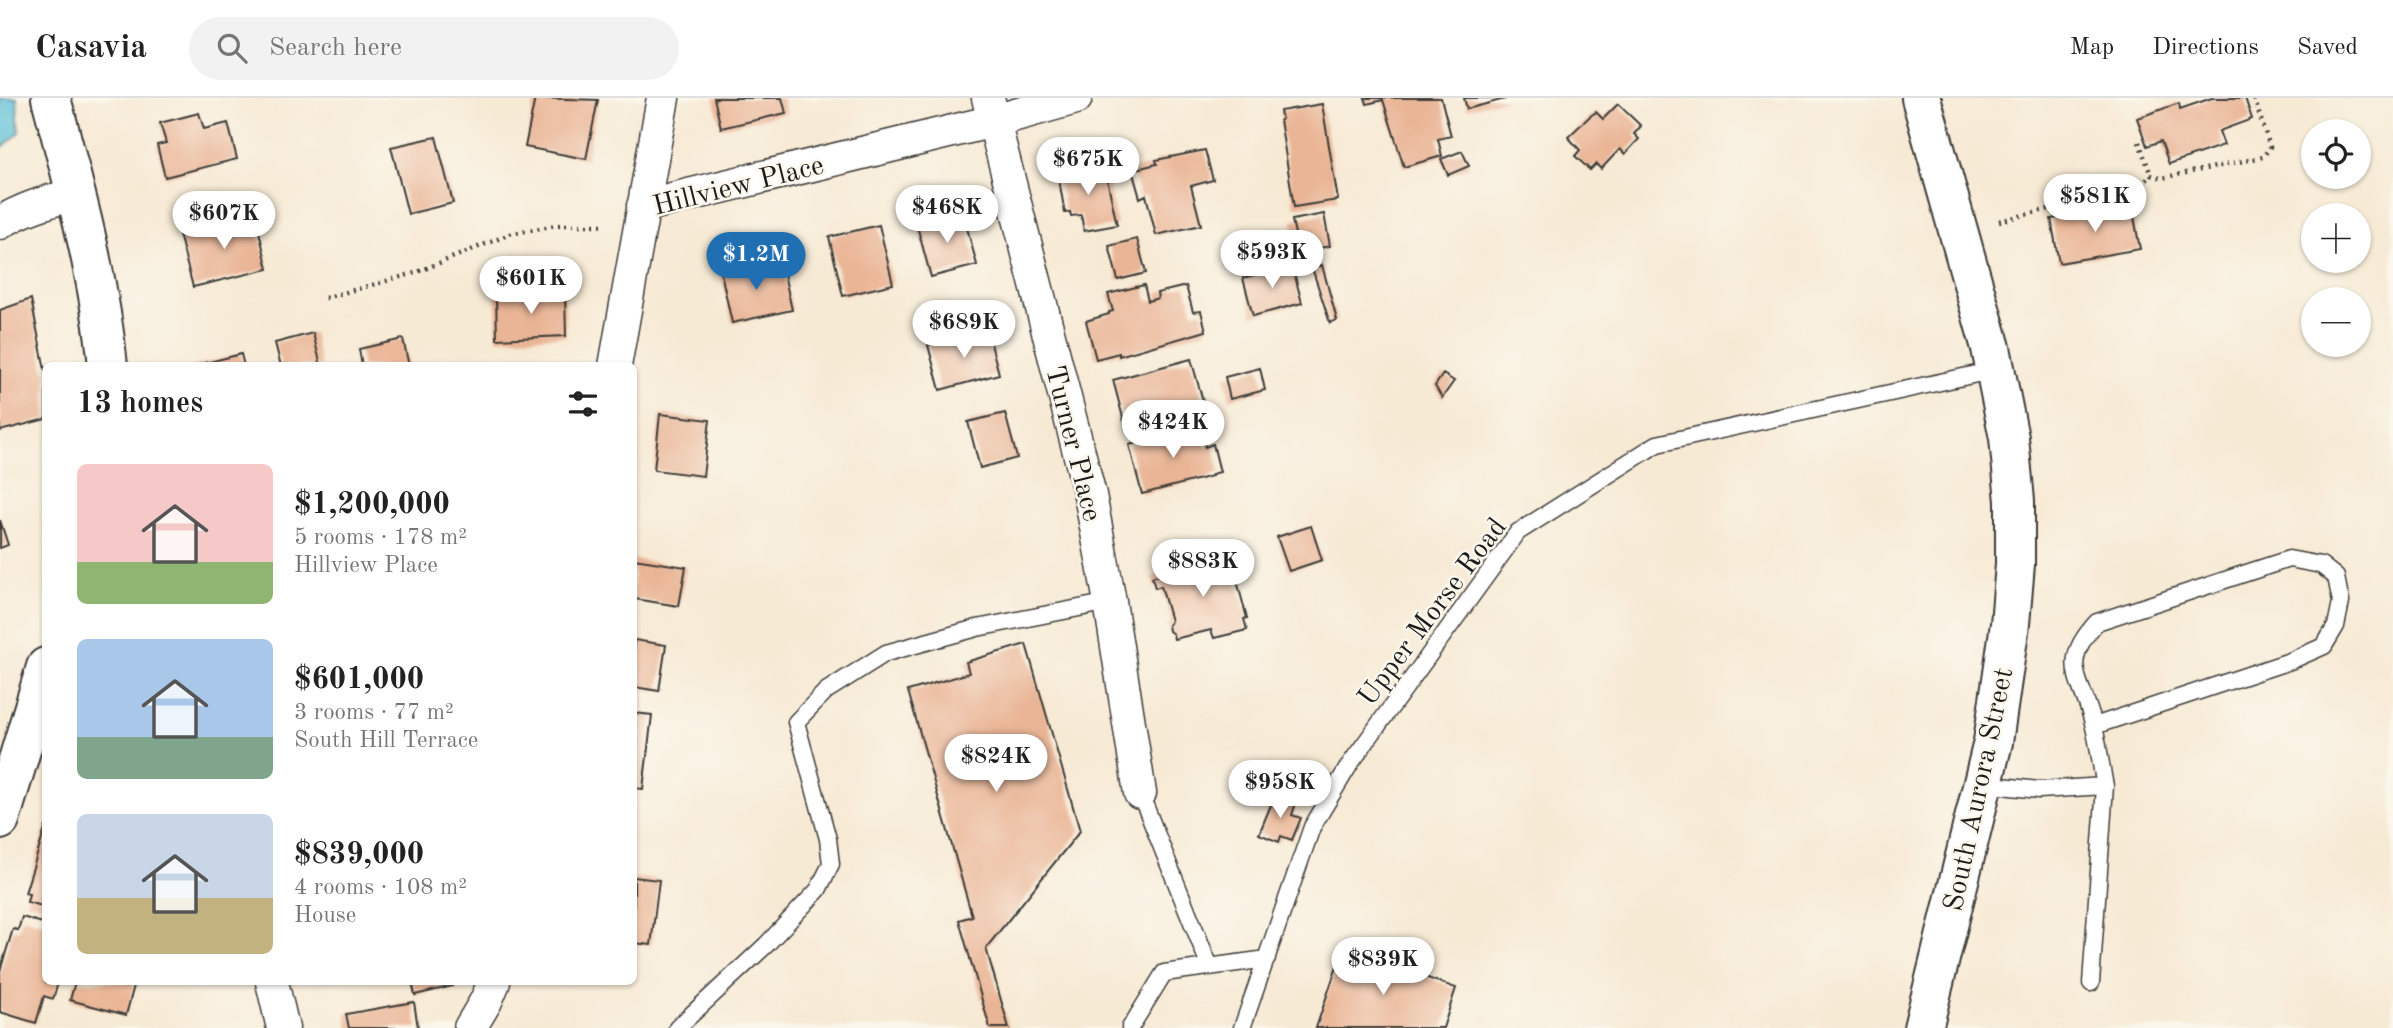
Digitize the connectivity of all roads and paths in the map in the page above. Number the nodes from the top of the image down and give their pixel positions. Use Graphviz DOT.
graph roads {
  1 [pos="51,98"];
  2 [pos="663,98"];
  3 [pos="1076,98"];
  4 [pos="1921,98"];
  5 [pos="2253,98"];
  6 [pos="991,110"];
  7 [pos="2139,142"];
  8 [pos="2151,175"];
  9 [pos="75,194"];
  10 [pos="643,206"];
  11 [pos="1999,221"];
  12 [pos="0,223"];
  13 [pos="325,298"];
  14 [pos="108,362"];
  15 [pos="616,362"];
  16 [pos="1995,370"];
  17 [pos="1110,602"];
  18 [pos="42,680"];
  19 [pos="2094,726"];
  20 [pos="1983,784"];
  21 [pos="2105,786"];
  22 [pos="1140,793"];
  23 [pos="0,820"];
  24 [pos="1267,960"];
  25 [pos="1210,967"];
  26 [pos="2091,983"];
  27 [pos="273,985"];
  28 [pos="492,985"];
  29 [pos="283,1028"];
  30 [pos="470,1028"];
  31 [pos="677,1028"];
  32 [pos="1130,1028"];
  33 [pos="1242,1028"];
  34 [pos="1923,1028"];
  1 -- 9 [label="main road"];
  2 -- 10 [label="street"];
  3 -- 6 [label="street, Hillview Place"];
  4 -- 16 [label="main road, South Aurora Street"];
  5 -- 8 [label="path"];
  6 -- 10 [label="street, Hillview Place"];
  6 -- 17 [label="street, Turner Place"];
  7 -- 8 [label="path"];
  8 -- 11 [label="path"];
  9 -- 12 [label="street"];
  9 -- 14 [label="main road"];
  10 -- 13 [label="path, Hillview Place"];
  10 -- 15 [label="street"];
  16 -- 20 [label="main road, South Aurora Street"];
  16 -- 24 [label="lane, Upper Morse Road"];
  17 -- 22 [label="street, Turner Place"];
  17 -- 31 [label="lane"];
  18 -- 23 [label="main road"];
  19 -- 19 [label="lane"];
  19 -- 21 [label="lane"];
  20 -- 21 [label="lane"];
  20 -- 34 [label="main road, South Aurora Street"];
  21 -- 26 [label="lane"];
  22 -- 25 [label="lane"];
  24 -- 25 [label="lane"];
  24 -- 33 [label="lane, Upper Morse Road"];
  25 -- 32 [label="lane"];
  27 -- 29 [label="street"];
  28 -- 30 [label="street"];
}
